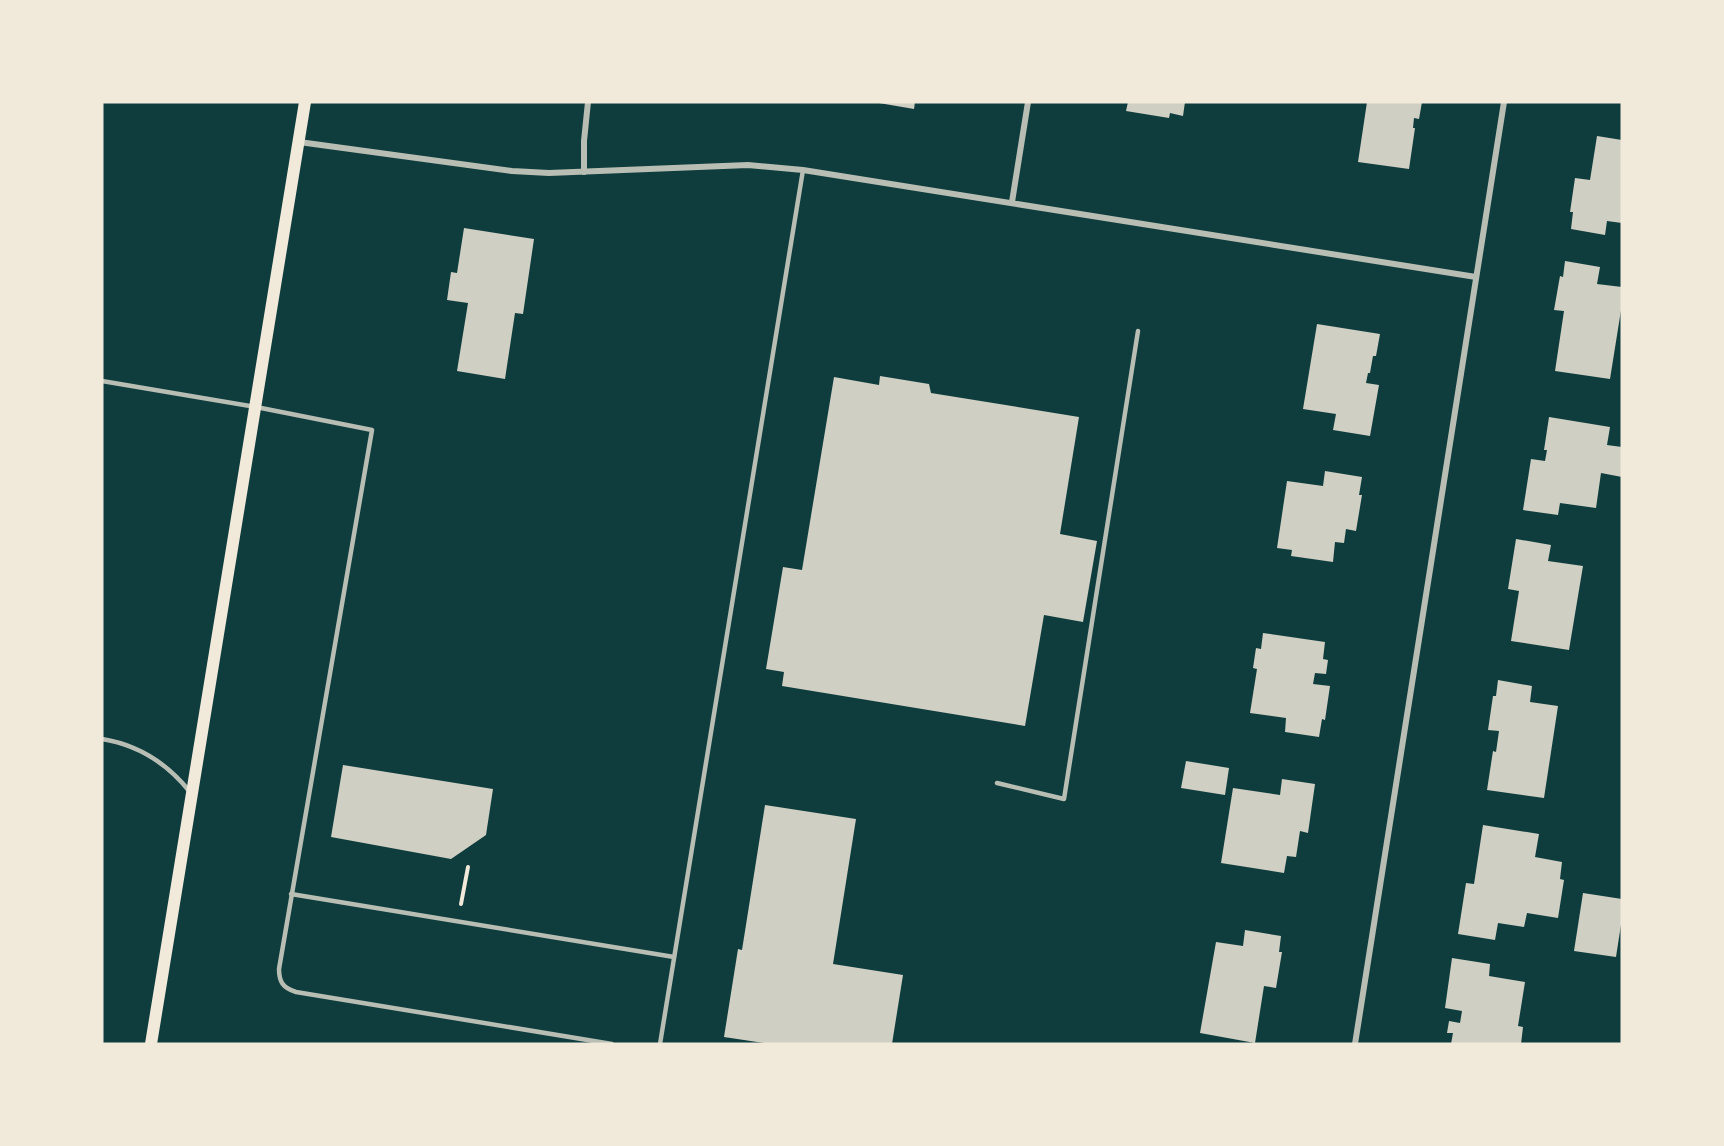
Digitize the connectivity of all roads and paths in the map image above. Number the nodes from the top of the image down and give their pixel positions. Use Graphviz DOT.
graph roads {
  1 [pos="305,102"];
  2 [pos="588,102"];
  3 [pos="1028,102"];
  4 [pos="1504,102"];
  5 [pos="299,142"];
  6 [pos="803,170"];
  7 [pos="584,172"];
  8 [pos="1012,202"];
  9 [pos="1476,277"];
  10 [pos="1138,331"];
  11 [pos="102,381"];
  12 [pos="256,407"];
  13 [pos="102,739"];
  14 [pos="997,783"];
  15 [pos="192,795"];
  16 [pos="468,867"];
  17 [pos="291,894"];
  18 [pos="458,921"];
  19 [pos="674,957"];
  20 [pos="151,1044"];
  21 [pos="612,1044"];
  22 [pos="660,1044"];
  23 [pos="1355,1044"];
  1 -- 5 [label="main road"];
  2 -- 7 [label="street"];
  3 -- 8 [label="street"];
  4 -- 9 [label="street"];
  5 -- 7 [label="street"];
  5 -- 12 [label="main road"];
  6 -- 7 [label="street"];
  6 -- 8 [label="street"];
  6 -- 19 [label="lane"];
  8 -- 9 [label="street"];
  9 -- 23 [label="street"];
  10 -- 14 [label="lane"];
  11 -- 12 [label="lane"];
  12 -- 15 [label="main road"];
  12 -- 17 [label="lane"];
  13 -- 15 [label="lane"];
  15 -- 20 [label="main road"];
  16 -- 18 [label="path"];
  17 -- 18 [label="lane"];
  17 -- 21 [label="lane"];
  18 -- 19 [label="lane"];
  19 -- 22 [label="lane"];
}
